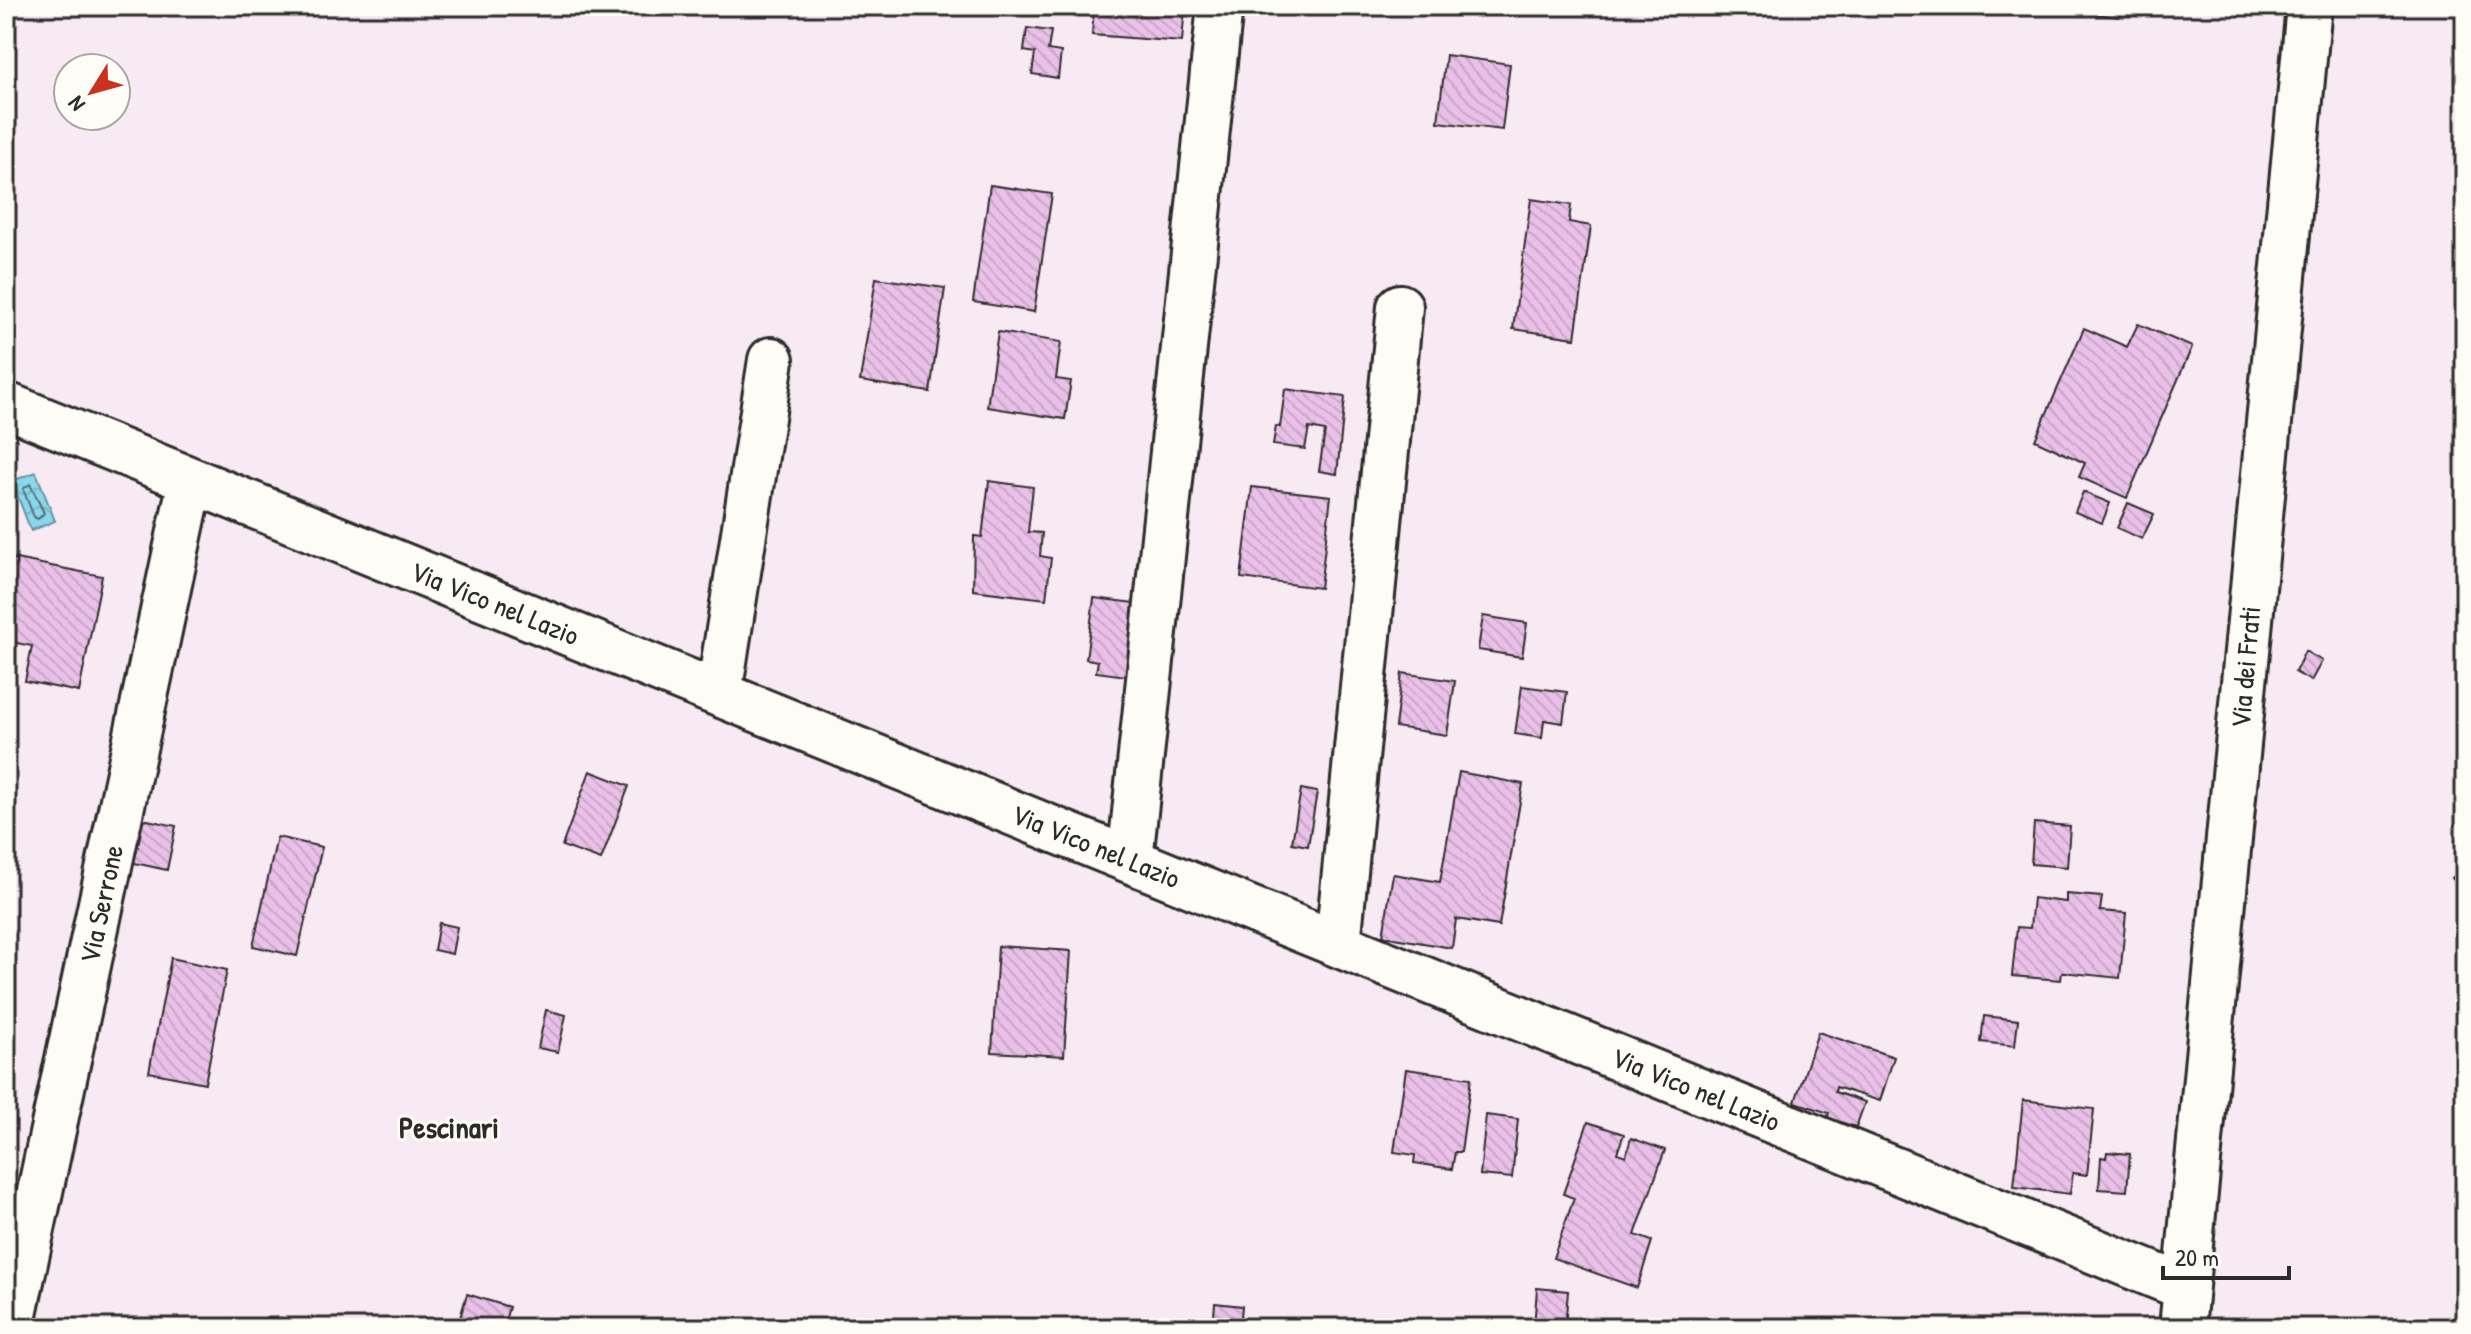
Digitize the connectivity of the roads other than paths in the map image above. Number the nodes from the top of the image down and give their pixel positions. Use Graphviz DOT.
graph roads {
  1 [pos="1220,6"];
  2 [pos="2309,6"];
  3 [pos="1400,307"];
  4 [pos="771,360"];
  5 [pos="6,405"];
  6 [pos="191,480"];
  7 [pos="719,694"];
  8 [pos="1130,860"];
  9 [pos="1338,944"];
  10 [pos="2184,1308"];
  11 [pos="11,1328"];
  1 -- 8 [label="street"];
  2 -- 10 [label="street, Via dei Frati"];
  3 -- 9 [label="street"];
  4 -- 7 [label="street"];
  5 -- 6 [label="street, Via Vico nel Lazio"];
  6 -- 7 [label="street, Via Vico nel Lazio"];
  6 -- 11 [label="street, Via Serrone"];
  7 -- 8 [label="street, Via Vico nel Lazio"];
  8 -- 9 [label="street, Via Vico nel Lazio"];
  9 -- 10 [label="street, Via Vico nel Lazio"];
}
